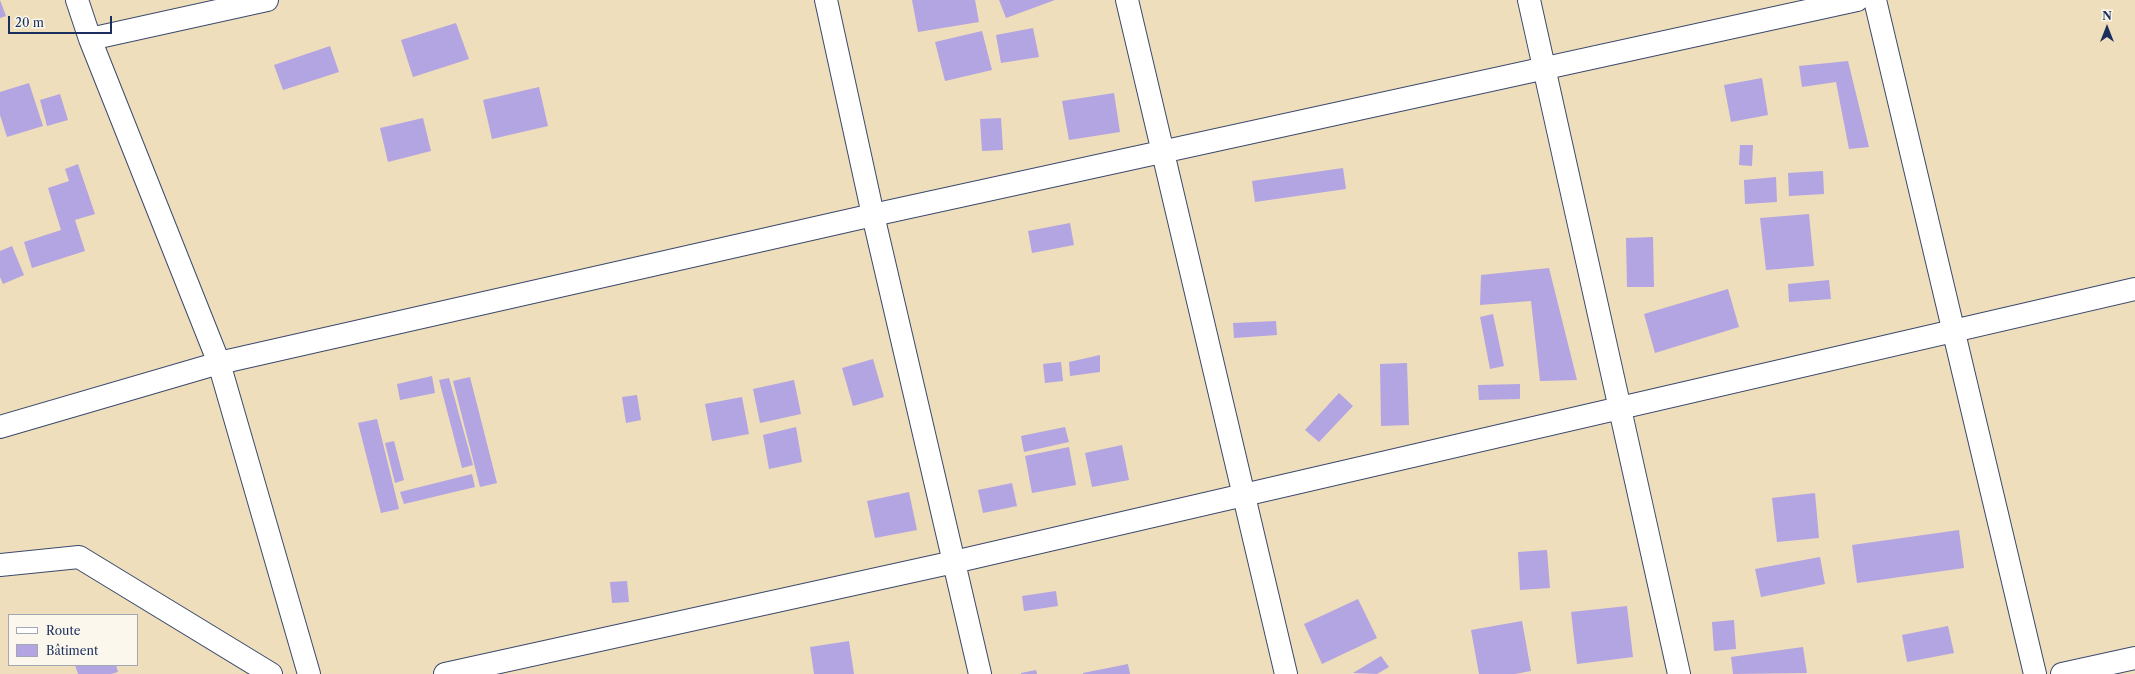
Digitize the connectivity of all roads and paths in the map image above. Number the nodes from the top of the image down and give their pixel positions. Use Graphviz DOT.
graph roads {
  1 [pos="77,0"];
  2 [pos="267,0"];
  3 [pos="826,0"];
  4 [pos="1127,0"];
  5 [pos="1529,0"];
  6 [pos="1857,0"];
  7 [pos="1876,0"];
  8 [pos="90,39"];
  9 [pos="1544,68"];
  10 [pos="1163,151"];
  11 [pos="873,215"];
  12 [pos="2135,289"];
  13 [pos="1954,331"];
  14 [pos="219,363"];
  15 [pos="1620,408"];
  16 [pos="0,427"];
  17 [pos="1244,495"];
  18 [pos="954,562"];
  19 [pos="0,565"];
  20 [pos="2135,658"];
  21 [pos="271,674"];
  22 [pos="309,674"];
  23 [pos="445,674"];
  24 [pos="980,674"];
  25 [pos="1286,674"];
  26 [pos="1679,674"];
  27 [pos="2035,674"];
  28 [pos="2062,674"];
  1 -- 8 [label="street"];
  2 -- 8 [label="street"];
  3 -- 11 [label="street"];
  4 -- 10 [label="street"];
  5 -- 9 [label="street"];
  6 -- 9 [label="street"];
  7 -- 13 [label="street"];
  8 -- 14 [label="street"];
  9 -- 10 [label="street"];
  9 -- 15 [label="street"];
  10 -- 11 [label="street"];
  10 -- 17 [label="street"];
  11 -- 14 [label="street"];
  11 -- 18 [label="street"];
  12 -- 13 [label="street"];
  13 -- 15 [label="street"];
  13 -- 27 [label="street"];
  14 -- 16 [label="street"];
  14 -- 22 [label="street"];
  15 -- 17 [label="street"];
  15 -- 26 [label="street"];
  17 -- 18 [label="street"];
  17 -- 25 [label="street"];
  18 -- 23 [label="street"];
  18 -- 24 [label="street"];
  19 -- 21 [label="street"];
  20 -- 28 [label="street"];
}
